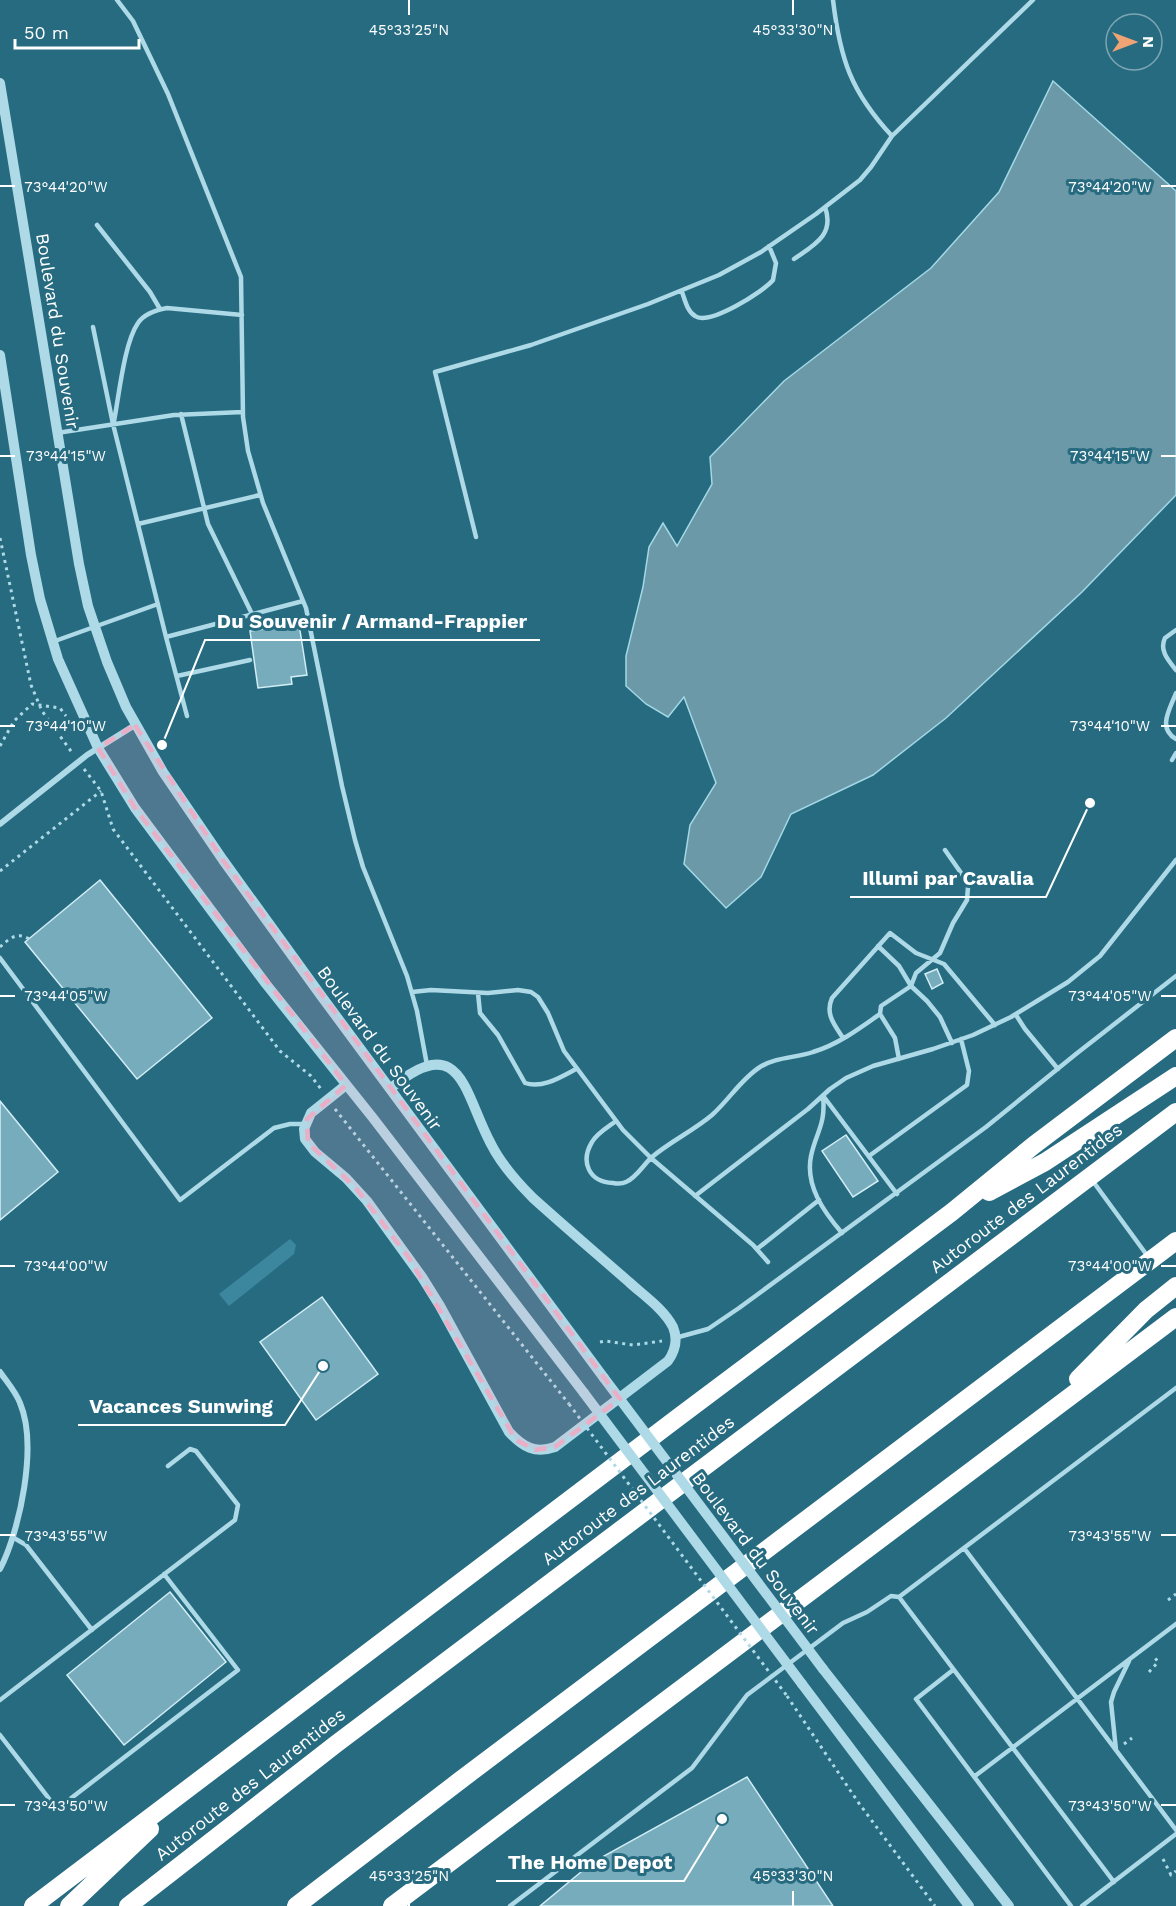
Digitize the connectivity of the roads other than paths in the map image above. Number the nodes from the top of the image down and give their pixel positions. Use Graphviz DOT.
graph roads {
  1 [pos="117,0"];
  2 [pos="833,0"];
  3 [pos="1033,0"];
  4 [pos="0,83"];
  5 [pos="892,136"];
  6 [pos="825,207"];
  7 [pos="97,225"];
  8 [pos="770,246"];
  9 [pos="794,259"];
  10 [pos="682,292"];
  11 [pos="160,309"];
  12 [pos="242,315"];
  13 [pos="93,327"];
  14 [pos="0,355"];
  15 [pos="243,412"];
  16 [pos="181,414"];
  17 [pos="114,424"];
  18 [pos="57,433"];
  19 [pos="260,495"];
  20 [pos="204,509"];
  21 [pos="138,524"];
  22 [pos="476,537"];
  23 [pos="303,601"];
  24 [pos="158,604"];
  25 [pos="252,614"];
  26 [pos="94,626"];
  27 [pos="1176,630"];
  28 [pos="166,637"];
  29 [pos="52,642"];
  30 [pos="250,660"];
  31 [pos="1176,670"];
  32 [pos="177,676"];
  33 [pos="1176,693"];
  34 [pos="187,716"];
  35 [pos="135,725"];
  36 [pos="1176,739"];
  37 [pos="98,748"];
  38 [pos="1176,753"];
  39 [pos="1172,760"];
  40 [pos="0,824"];
  41 [pos="945,850"];
  42 [pos="1176,860"];
  43 [pos="878,946"];
  44 [pos="0,958"];
  45 [pos="933,959"];
  46 [pos="1176,976"];
  47 [pos="911,986"];
  48 [pos="412,992"];
  49 [pos="478,993"];
  50 [pos="880,1014"];
  51 [pos="1016,1015"];
  52 [pos="995,1025"];
  53 [pos="843,1038"];
  54 [pos="1176,1038"];
  55 [pos="961,1039"];
  56 [pos="952,1043"];
  57 [pos="899,1059"];
  58 [pos="427,1065"];
  59 [pos="576,1069"];
  60 [pos="1058,1069"];
  61 [pos="1176,1076"];
  62 [pos="346,1085"];
  63 [pos="391,1088"];
  64 [pos="823,1096"];
  65 [pos="1176,1112"];
  66 [pos="616,1121"];
  67 [pos="305,1124"];
  68 [pos="869,1156"];
  69 [pos="651,1158"];
  70 [pos="1090,1176"];
  71 [pos="897,1194"];
  72 [pos="695,1196"];
  73 [pos="819,1200"];
  74 [pos="952,1212"];
  75 [pos="842,1233"];
  76 [pos="1176,1241"];
  77 [pos="757,1249"];
  78 [pos="1150,1260"];
  79 [pos="768,1262"];
  80 [pos="1176,1286"];
  81 [pos="1176,1317"];
  82 [pos="675,1338"];
  83 [pos="0,1372"];
  84 [pos="1176,1388"];
  85 [pos="1037,1420"];
  86 [pos="168,1466"];
  87 [pos="14,1538"];
  88 [pos="964,1548"];
  89 [pos="0,1569"];
  90 [pos="164,1574"];
  91 [pos="899,1597"];
  92 [pos="1176,1624"];
  93 [pos="92,1630"];
  94 [pos="1131,1658"];
  95 [pos="952,1670"];
  96 [pos="1077,1699"];
  97 [pos="0,1700"];
  98 [pos="0,1735"];
  99 [pos="1012,1748"];
  100 [pos="1117,1750"];
  101 [pos="210,1772"];
  102 [pos="975,1776"];
  103 [pos="1176,1830"];
  104 [pos="1176,1834"];
  105 [pos="1113,1882"];
  106 [pos="33,1906"];
  107 [pos="69,1906"];
  108 [pos="128,1906"];
  109 [pos="296,1906"];
  110 [pos="392,1906"];
  111 [pos="510,1906"];
  112 [pos="969,1906"];
  113 [pos="1009,1906"];
  114 [pos="1071,1906"];
  115 [pos="1082,1906"];
  1 -- 12 [label="lane"];
  2 -- 5 [label="lane"];
  3 -- 5 [label="lane"];
  4 -- 18 [label="street, Boulevard du Souvenir"];
  5 -- 6 [label="lane"];
  6 -- 8 [label="lane"];
  6 -- 9 [label="lane"];
  7 -- 11 [label="lane"];
  8 -- 10 [label="lane"];
  8 -- 10 [label="lane"];
  10 -- 22 [label="lane"];
  11 -- 12 [label="lane"];
  11 -- 17 [label="lane"];
  12 -- 15 [label="lane"];
  13 -- 17 [label="lane"];
  14 -- 29 [label="street"];
  15 -- 16 [label="lane"];
  15 -- 19 [label="lane"];
  16 -- 17 [label="lane"];
  16 -- 20 [label="lane"];
  17 -- 18 [label="lane"];
  17 -- 21 [label="lane"];
  18 -- 26 [label="street, Boulevard du Souvenir"];
  19 -- 20 [label="lane"];
  19 -- 23 [label="lane"];
  20 -- 21 [label="lane"];
  20 -- 25 [label="lane"];
  21 -- 24 [label="lane"];
  23 -- 25 [label="lane"];
  23 -- 48 [label="lane"];
  24 -- 26 [label="lane"];
  24 -- 28 [label="lane"];
  25 -- 28 [label="lane"];
  26 -- 29 [label="lane"];
  26 -- 35 [label="street, Boulevard du Souvenir"];
  27 -- 31 [label="lane"];
  28 -- 32 [label="lane"];
  29 -- 37 [label="street"];
  30 -- 32 [label="lane"];
  32 -- 34 [label="lane"];
  33 -- 36 [label="lane"];
  35 -- 37 [label="street"];
  35 -- 63 [label="street, Boulevard du Souvenir"];
  37 -- 40 [label="street"];
  37 -- 62 [label="street"];
  38 -- 39 [label="lane"];
  41 -- 45 [label="lane"];
  42 -- 51 [label="lane"];
  43 -- 45 [label="lane"];
  43 -- 47 [label="lane"];
  43 -- 53 [label="lane"];
  44 -- 67 [label="lane"];
  45 -- 47 [label="lane"];
  45 -- 52 [label="lane"];
  46 -- 60 [label="lane"];
  47 -- 50 [label="lane"];
  47 -- 56 [label="lane"];
  48 -- 49 [label="lane"];
  48 -- 58 [label="lane"];
  49 -- 59 [label="lane"];
  49 -- 59 [label="lane"];
  50 -- 53 [label="lane"];
  50 -- 57 [label="lane"];
  51 -- 52 [label="lane"];
  51 -- 60 [label="lane"];
  52 -- 55 [label="lane"];
  53 -- 69 [label="lane"];
  54 -- 74 [label="highway"];
  55 -- 56 [label="lane"];
  55 -- 68 [label="lane"];
  56 -- 57 [label="lane"];
  57 -- 64 [label="lane"];
  58 -- 63 [label="street"];
  58 -- 82 [label="street"];
  59 -- 66 [label="lane"];
  60 -- 71 [label="lane"];
  61 -- 74 [label="highway"];
  62 -- 67 [label="street"];
  62 -- 112 [label="street, bridge"];
  63 -- 113 [label="street, Boulevard du Souvenir, bridge"];
  64 -- 68 [label="lane"];
  64 -- 72 [label="lane"];
  64 -- 73 [label="lane"];
  65 -- 70 [label="highway, Autoroute des Laurentides"];
  66 -- 69 [label="lane"];
  66 -- 69 [label="lane"];
  67 -- 82 [label="street"];
  68 -- 71 [label="lane"];
  69 -- 72 [label="lane"];
  70 -- 78 [label="lane"];
  70 -- 108 [label="highway, Autoroute des Laurentides"];
  71 -- 75 [label="lane"];
  72 -- 77 [label="lane"];
  73 -- 75 [label="lane"];
  73 -- 77 [label="lane"];
  74 -- 101 [label="highway"];
  75 -- 82 [label="lane"];
  76 -- 78 [label="highway"];
  77 -- 79 [label="lane"];
  78 -- 109 [label="highway"];
  80 -- 85 [label="highway"];
  81 -- 85 [label="highway"];
  83 -- 87 [label="street"];
  84 -- 88 [label="lane"];
  85 -- 110 [label="highway"];
  86 -- 90 [label="lane"];
  87 -- 89 [label="street"];
  87 -- 93 [label="lane"];
  88 -- 91 [label="lane"];
  88 -- 96 [label="lane"];
  90 -- 93 [label="lane"];
  90 -- 98 [label="lane"];
  91 -- 95 [label="lane"];
  91 -- 111 [label="lane"];
  92 -- 94 [label="lane"];
  93 -- 97 [label="lane"];
  94 -- 96 [label="lane"];
  94 -- 100 [label="lane"];
  95 -- 99 [label="lane"];
  95 -- 102 [label="lane"];
  96 -- 99 [label="lane"];
  96 -- 100 [label="lane"];
  99 -- 102 [label="lane"];
  99 -- 105 [label="lane"];
  100 -- 103 [label="lane"];
  101 -- 106 [label="highway"];
  101 -- 107 [label="highway"];
  102 -- 114 [label="lane"];
  104 -- 105 [label="lane"];
  105 -- 115 [label="lane"];
}
